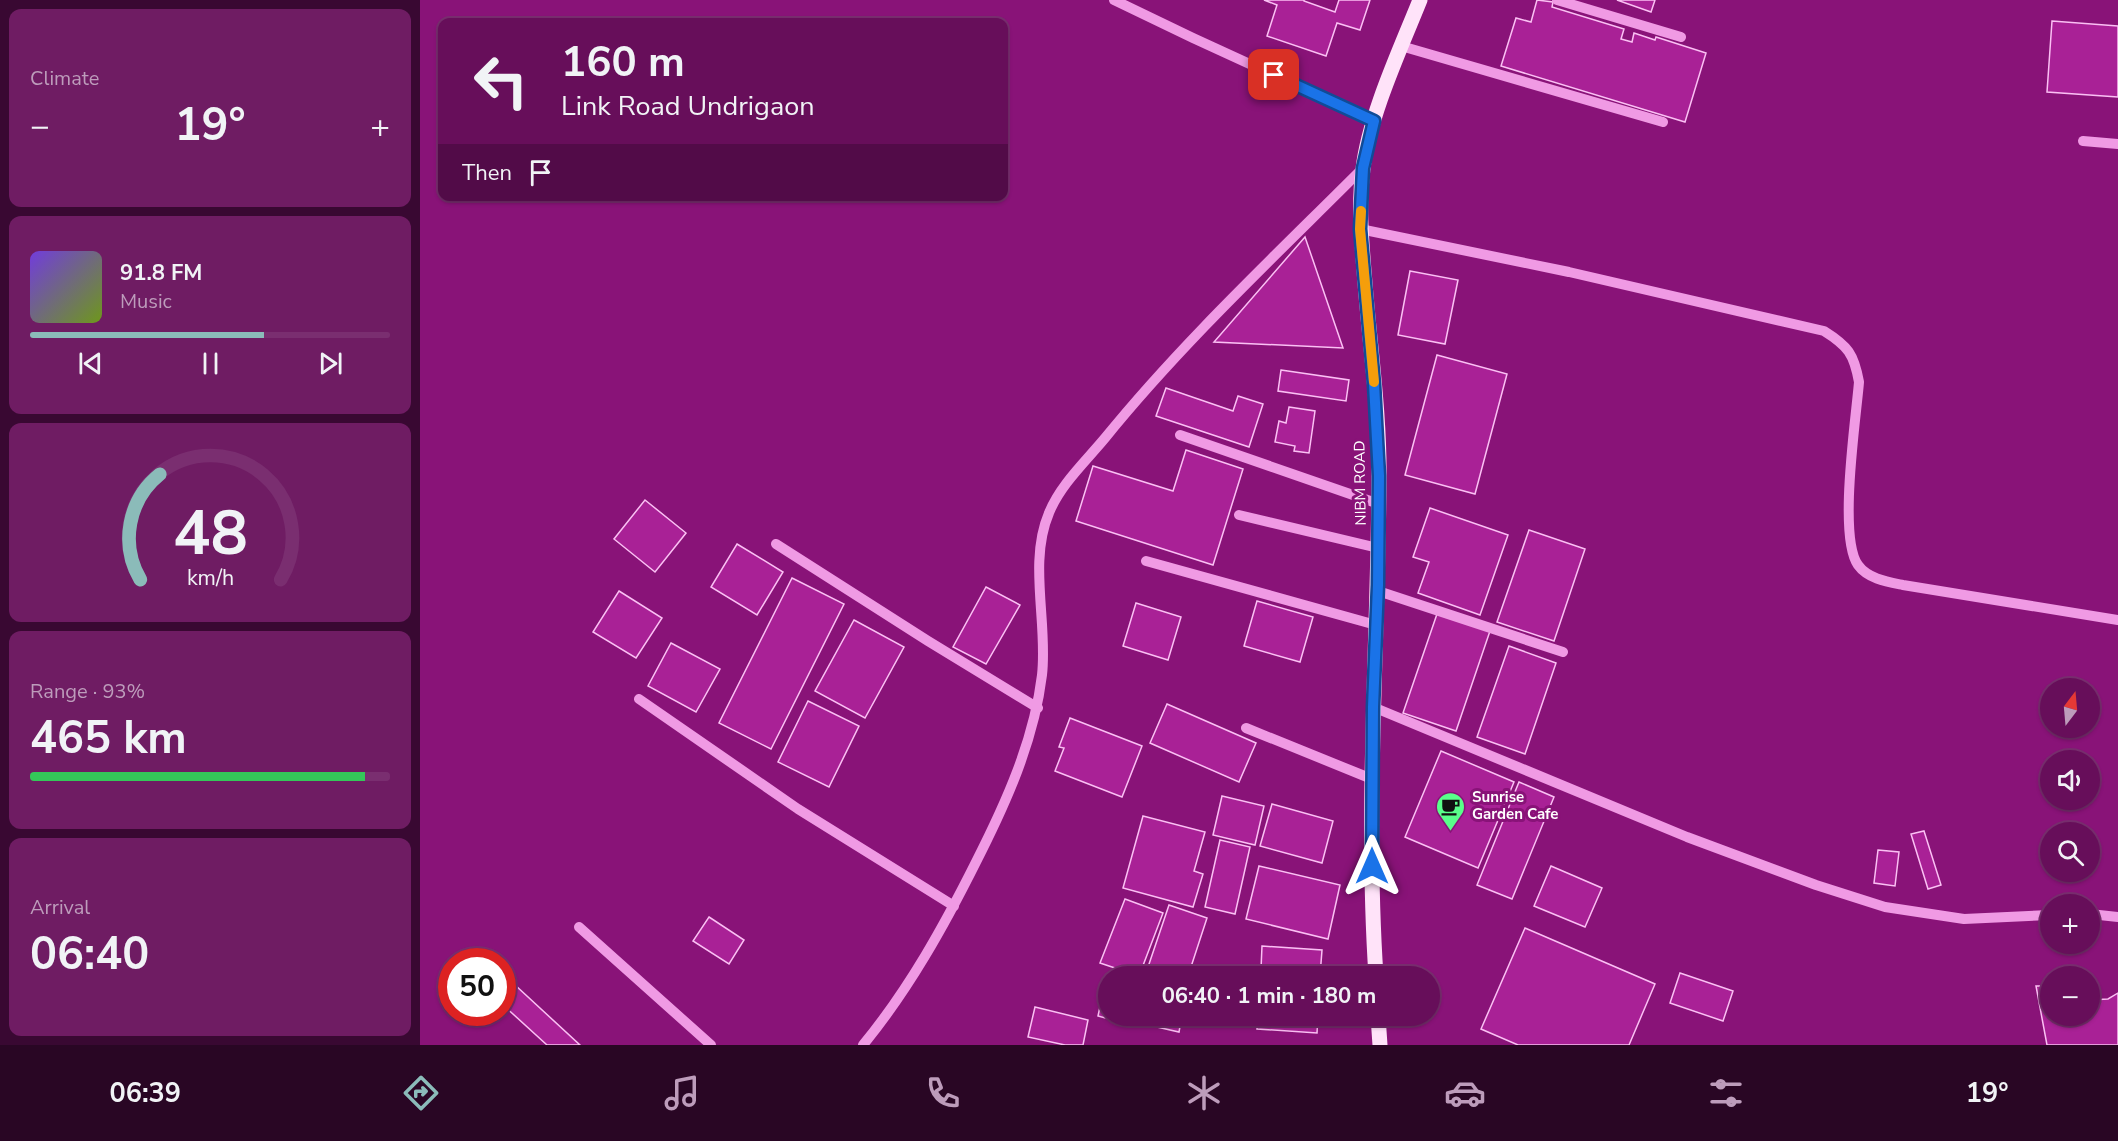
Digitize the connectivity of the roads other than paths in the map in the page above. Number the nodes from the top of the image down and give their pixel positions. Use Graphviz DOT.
graph roads {
  1 [pos="1114,0"];
  2 [pos="1420,0"];
  3 [pos="1557,0"];
  4 [pos="1681,37"];
  5 [pos="1401,46"];
  6 [pos="1374,121"];
  7 [pos="1663,122"];
  8 [pos="2083,141"];
  9 [pos="2118,144"];
  10 [pos="1363,168"];
  11 [pos="1360,229"];
  12 [pos="1180,435"];
  13 [pos="1379,504"];
  14 [pos="1239,515"];
  15 [pos="776,544"];
  16 [pos="1378,548"];
  17 [pos="1146,561"];
  18 [pos="1378,591"];
  19 [pos="2118,620"];
  20 [pos="1376,625"];
  21 [pos="1563,652"];
  22 [pos="639,699"];
  23 [pos="1373,707"];
  24 [pos="1038,708"];
  25 [pos="1246,728"];
  26 [pos="1372,779"];
  27 [pos="954,906"];
  28 [pos="2040,915"];
  29 [pos="2100,915"];
  30 [pos="2118,917"];
  31 [pos="579,927"];
  32 [pos="1375,966"];
  33 [pos="1379,1026"];
  34 [pos="711,1045"];
  35 [pos="863,1045"];
  36 [pos="1380,1045"];
  1 -- 6 [label="street"];
  2 -- 5 [label="main road, NIBM ROAD"];
  3 -- 4 [label="street"];
  5 -- 6 [label="main road, NIBM ROAD"];
  5 -- 7 [label="street"];
  6 -- 10 [label="main road, NIBM ROAD"];
  8 -- 9 [label="street"];
  10 -- 11 [label="main road, NIBM ROAD"];
  10 -- 24 [label="street"];
  11 -- 13 [label="main road, NIBM ROAD"];
  11 -- 19 [label="street"];
  12 -- 13 [label="street"];
  13 -- 16 [label="main road, NIBM ROAD"];
  14 -- 16 [label="street"];
  15 -- 24 [label="street"];
  16 -- 18 [label="main road, NIBM ROAD"];
  17 -- 20 [label="street"];
  18 -- 20 [label="main road, NIBM ROAD"];
  18 -- 21 [label="street"];
  20 -- 23 [label="main road, NIBM ROAD"];
  22 -- 27 [label="street"];
  23 -- 26 [label="main road, NIBM ROAD"];
  23 -- 28 [label="street"];
  24 -- 27 [label="street"];
  25 -- 26 [label="street"];
  26 -- 32 [label="main road, NIBM ROAD"];
  27 -- 35 [label="street"];
  29 -- 30 [label="street"];
  31 -- 34 [label="street"];
  33 -- 36 [label="main road"];
}
